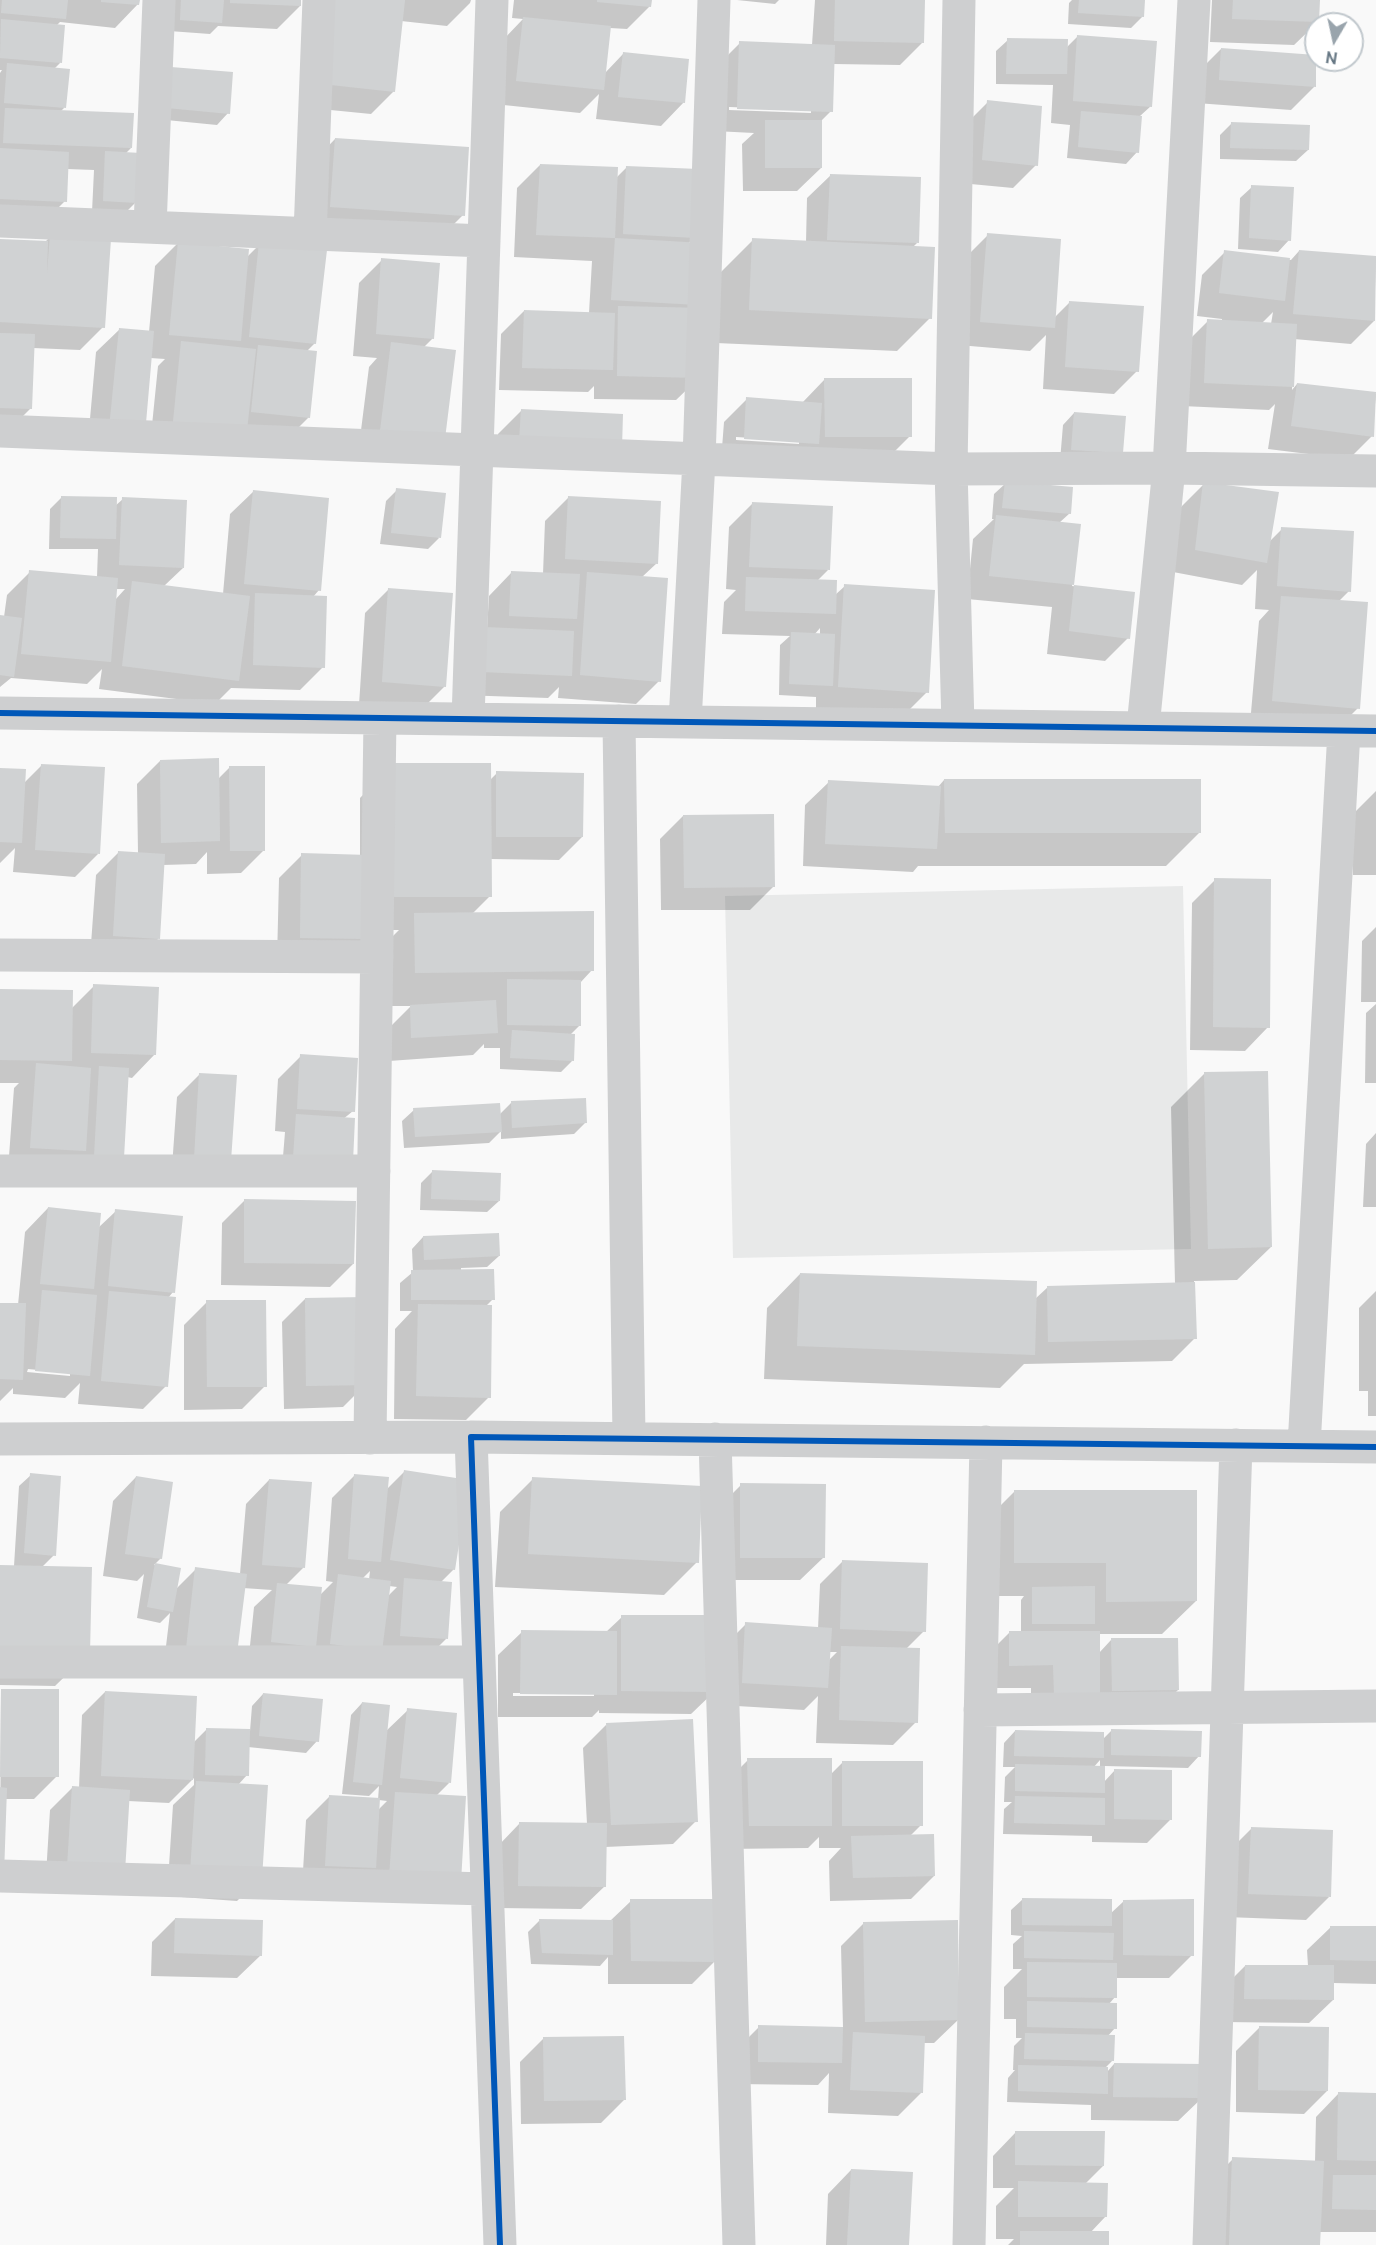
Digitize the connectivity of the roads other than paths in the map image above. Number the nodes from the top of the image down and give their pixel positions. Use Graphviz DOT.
graph roads {
  1 [pos="159,0"];
  2 [pos="319,0"];
  3 [pos="492,0"];
  4 [pos="714,0"];
  5 [pos="959,0"];
  6 [pos="1194,0"];
  7 [pos="0,221"];
  8 [pos="150,227"];
  9 [pos="310,234"];
  10 [pos="484,241"];
  11 [pos="0,431"];
  12 [pos="477,451"];
  13 [pos="699,460"];
  14 [pos="1169,468"];
  15 [pos="951,469"];
  16 [pos="1376,471"];
  17 [pos="0,713"];
  18 [pos="380,718"];
  19 [pos="468,719"];
  20 [pos="619,721"];
  21 [pos="684,722"];
  22 [pos="958,725"];
  23 [pos="1143,727"];
  24 [pos="1360,731"];
  25 [pos="0,955"];
  26 [pos="377,957"];
  27 [pos="0,1171"];
  28 [pos="374,1171"];
  29 [pos="471,1437"];
  30 [pos="370,1438"];
  31 [pos="629,1438"];
  32 [pos="0,1439"];
  33 [pos="715,1439"];
  34 [pos="986,1442"];
  35 [pos="1236,1445"];
  36 [pos="1304,1446"];
  37 [pos="1376,1447"];
  38 [pos="0,1662"];
  39 [pos="479,1662"];
  40 [pos="1376,1706"];
  41 [pos="1227,1708"];
  42 [pos="980,1710"];
  43 [pos="0,1876"];
  44 [pos="487,1889"];
  45 [pos="500,2245"];
  46 [pos="739,2245"];
  47 [pos="969,2245"];
  48 [pos="1209,2245"];
  1 -- 8 [label="street"];
  2 -- 9 [label="street"];
  3 -- 10 [label="street"];
  4 -- 13 [label="street"];
  5 -- 15 [label="street"];
  6 -- 14 [label="street"];
  7 -- 8 [label="street"];
  8 -- 9 [label="street"];
  9 -- 10 [label="street"];
  10 -- 12 [label="street"];
  11 -- 12 [label="street"];
  12 -- 13 [label="street"];
  12 -- 19 [label="street"];
  13 -- 15 [label="street"];
  13 -- 21 [label="street"];
  14 -- 15 [label="street"];
  14 -- 16 [label="street"];
  14 -- 23 [label="street"];
  15 -- 22 [label="street"];
  17 -- 18 [label="street"];
  18 -- 19 [label="street"];
  18 -- 26 [label="street"];
  19 -- 20 [label="street"];
  20 -- 21 [label="street"];
  20 -- 31 [label="street"];
  21 -- 22 [label="street"];
  22 -- 23 [label="street"];
  23 -- 24 [label="street"];
  24 -- 36 [label="street"];
  25 -- 26 [label="street"];
  26 -- 28 [label="street"];
  27 -- 28 [label="street"];
  28 -- 30 [label="street"];
  29 -- 30 [label="street"];
  29 -- 31 [label="street"];
  29 -- 39 [label="street"];
  30 -- 32 [label="street"];
  31 -- 33 [label="street"];
  33 -- 34 [label="street"];
  33 -- 46 [label="street"];
  34 -- 35 [label="street"];
  34 -- 42 [label="street"];
  35 -- 36 [label="street"];
  35 -- 41 [label="street"];
  36 -- 37 [label="street"];
  38 -- 39 [label="street"];
  39 -- 44 [label="street"];
  40 -- 41 [label="street"];
  41 -- 42 [label="street"];
  41 -- 48 [label="street"];
  42 -- 47 [label="street"];
  43 -- 44 [label="street"];
  44 -- 45 [label="street"];
}
